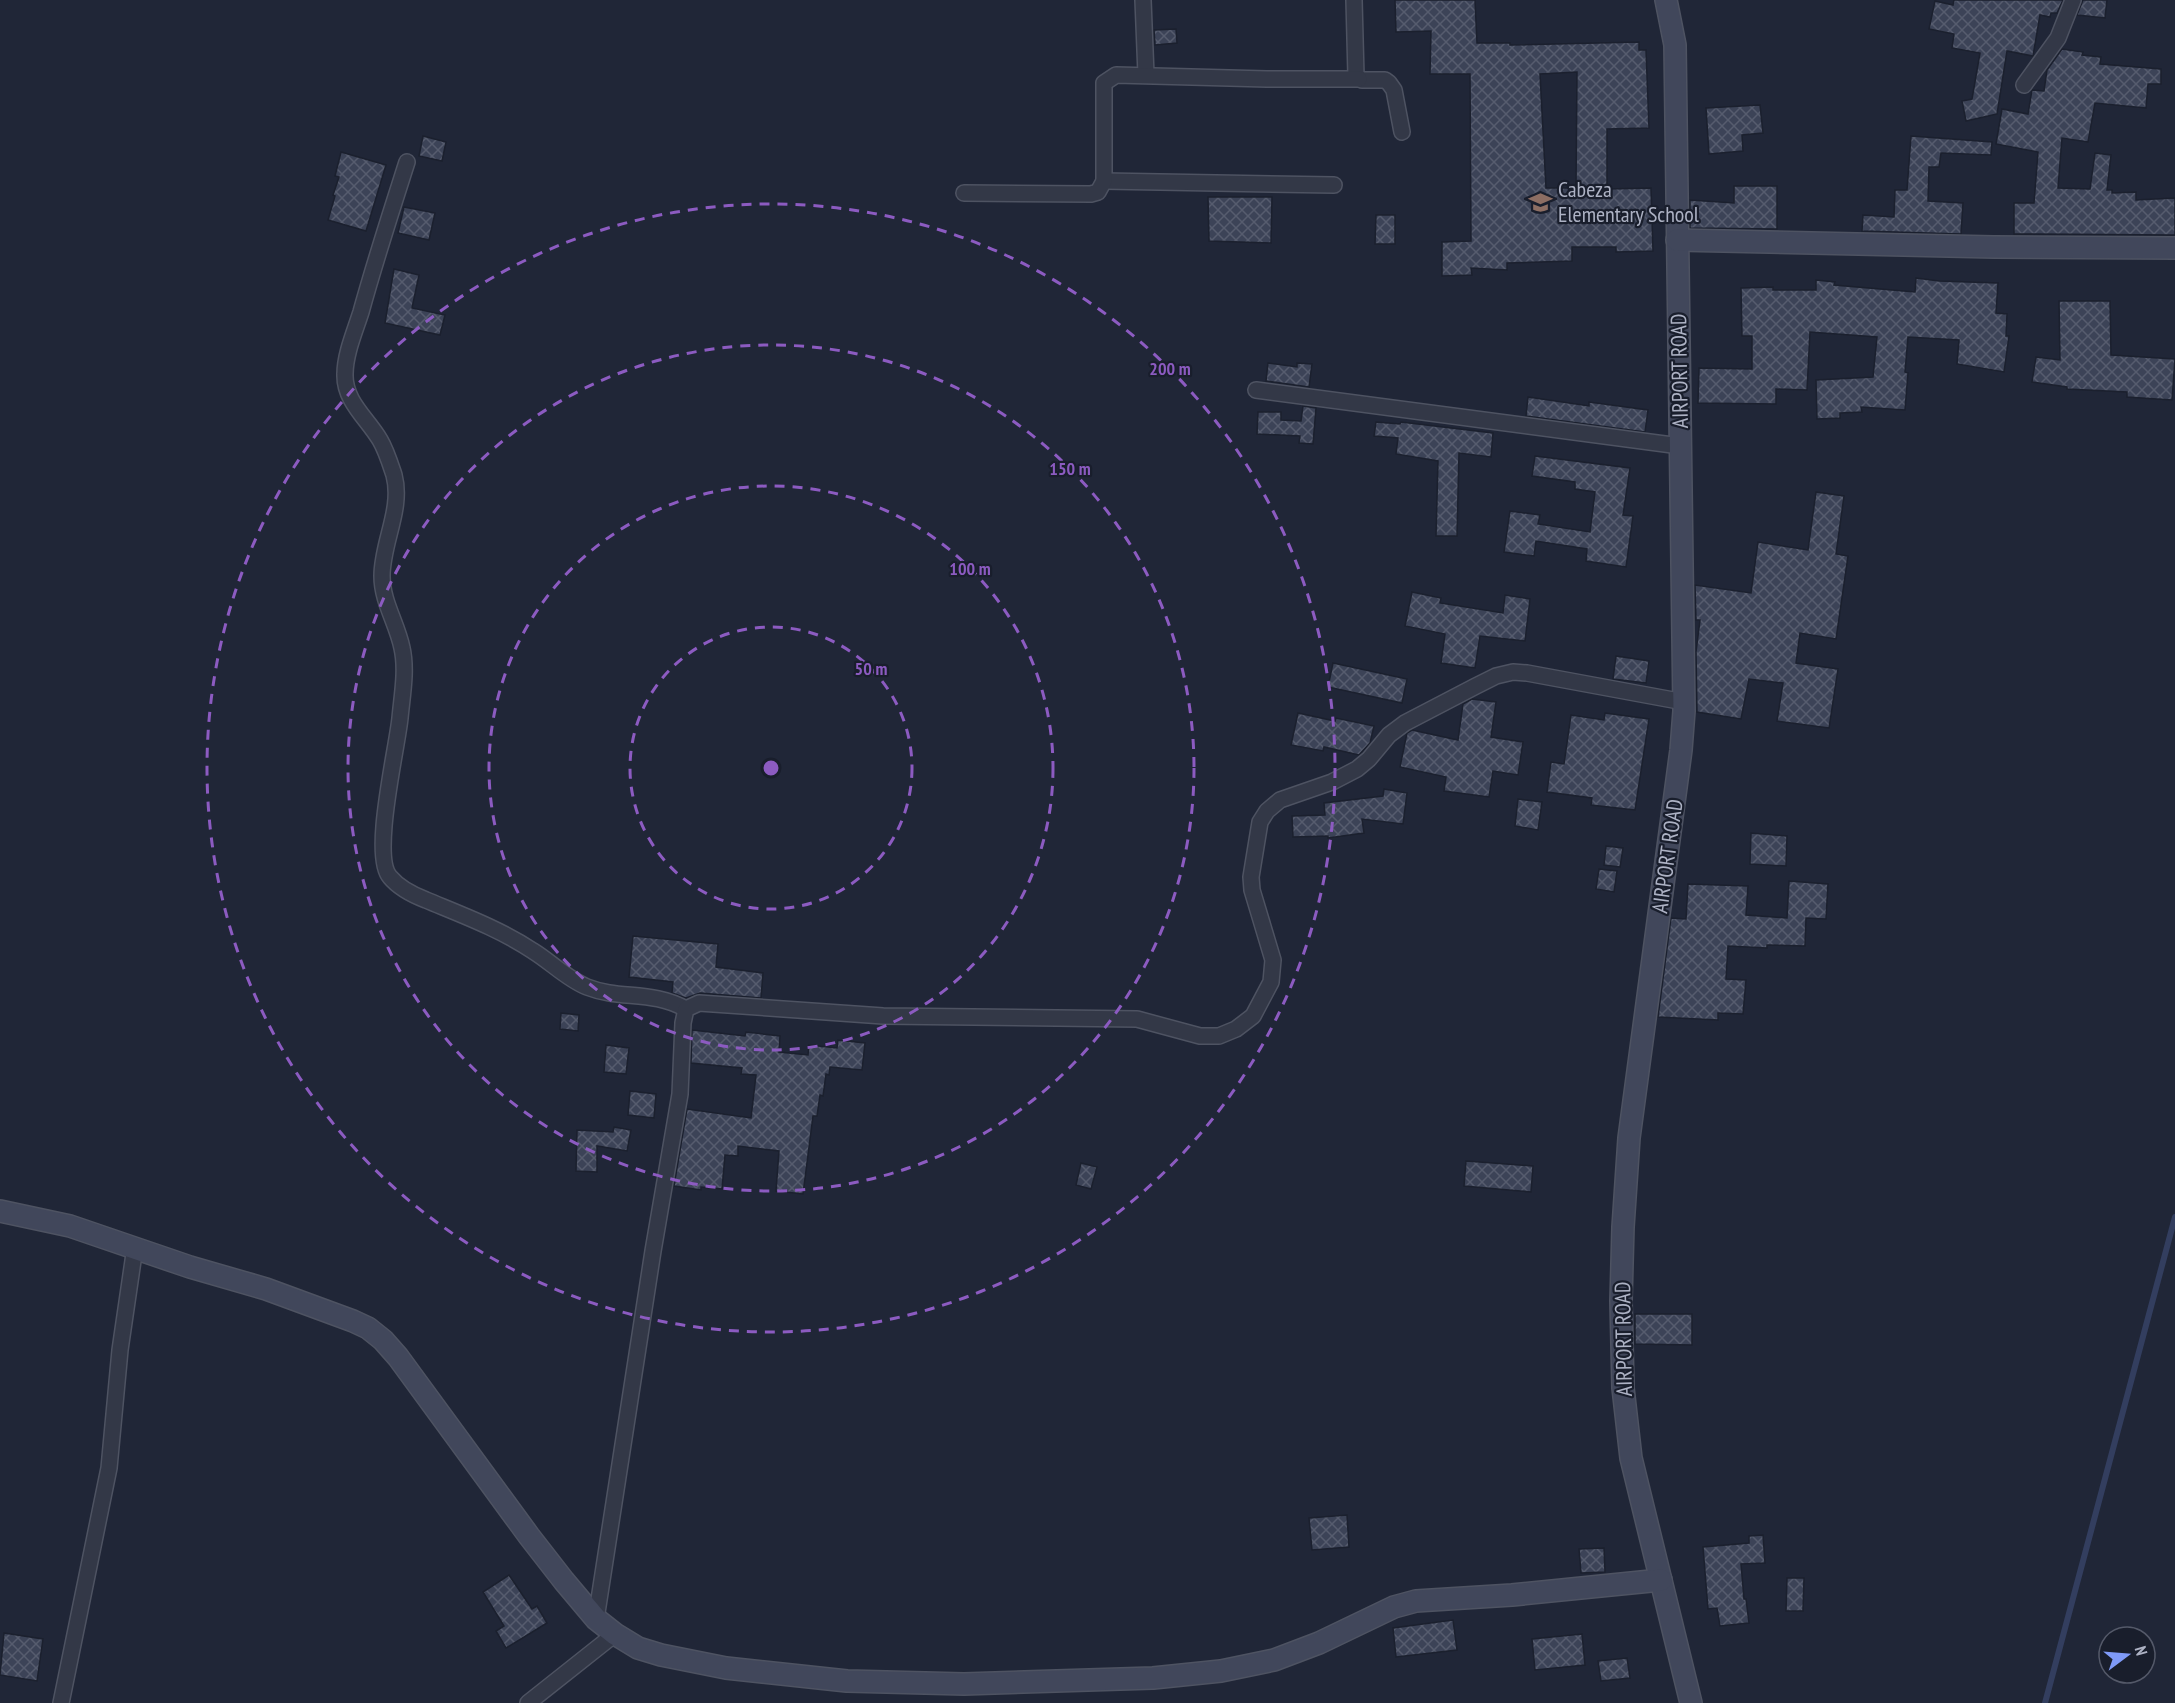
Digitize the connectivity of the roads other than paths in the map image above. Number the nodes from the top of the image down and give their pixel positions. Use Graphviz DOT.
graph roads {
  1 [pos="1143,0"];
  2 [pos="1354,0"];
  3 [pos="1666,0"];
  4 [pos="2073,0"];
  5 [pos="1146,75"];
  6 [pos="1359,79"];
  7 [pos="2024,85"];
  8 [pos="1402,132"];
  9 [pos="406,162"];
  10 [pos="1104,181"];
  11 [pos="1334,185"];
  12 [pos="964,193"];
  13 [pos="1677,240"];
  14 [pos="2175,248"];
  15 [pos="1256,390"];
  16 [pos="1680,446"];
  17 [pos="1684,702"];
  18 [pos="686,1009"];
  19 [pos="0,1211"];
  20 [pos="135,1247"];
  21 [pos="1661,1580"];
  22 [pos="596,1619"];
  23 [pos="615,1635"];
  24 [pos="61,1703"];
  25 [pos="528,1703"];
  26 [pos="1691,1703"];
  1 -- 5 [label="street"];
  2 -- 6 [label="street"];
  3 -- 13 [label="street, AIRPORT ROAD"];
  4 -- 7 [label="street"];
  5 -- 6 [label="street"];
  5 -- 10 [label="street"];
  6 -- 8 [label="street"];
  9 -- 18 [label="street"];
  10 -- 11 [label="street"];
  10 -- 12 [label="street"];
  13 -- 14 [label="street"];
  13 -- 16 [label="street, AIRPORT ROAD"];
  15 -- 16 [label="street"];
  16 -- 17 [label="street, AIRPORT ROAD"];
  17 -- 18 [label="street"];
  17 -- 21 [label="street, AIRPORT ROAD"];
  18 -- 22 [label="street"];
  19 -- 20 [label="street"];
  20 -- 22 [label="street"];
  20 -- 24 [label="street"];
  21 -- 23 [label="street"];
  21 -- 26 [label="street, AIRPORT ROAD"];
  22 -- 23 [label="street"];
  23 -- 25 [label="street"];
}
